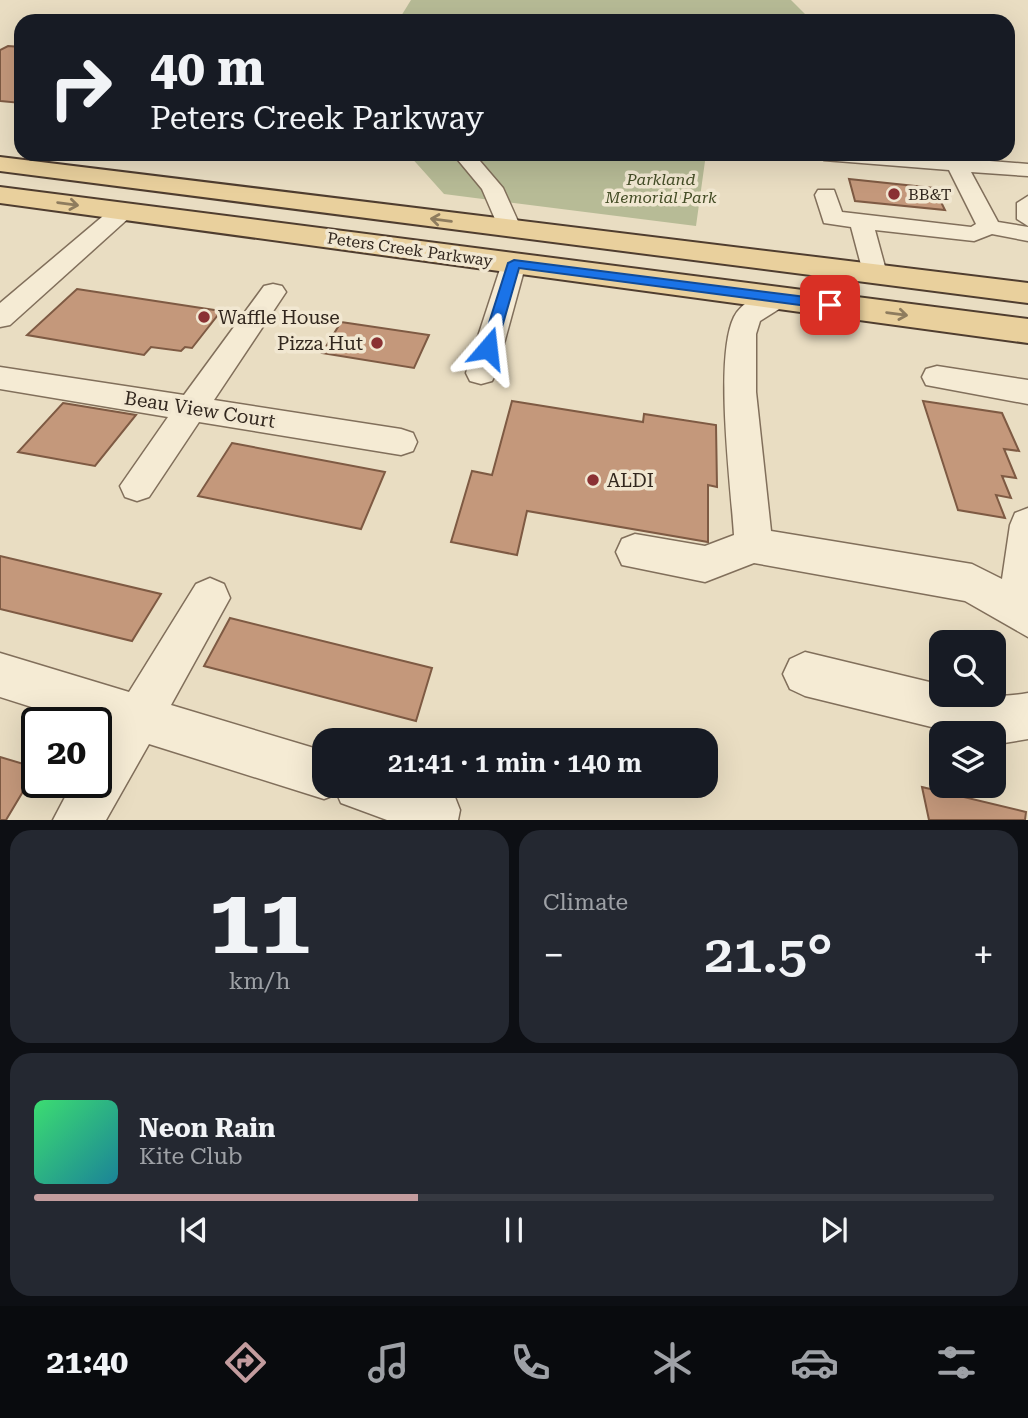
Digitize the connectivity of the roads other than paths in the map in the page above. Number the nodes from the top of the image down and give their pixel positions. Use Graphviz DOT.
graph roads {
  1 [pos="470,161"];
  2 [pos="819,161"];
  3 [pos="896,161"];
  4 [pos="0,164"];
  5 [pos="958,167"];
  6 [pos="1028,170"];
  7 [pos="0,195"];
  8 [pos="1028,203"];
  9 [pos="123,211"];
  10 [pos="1028,219"];
  11 [pos="861,221"];
  12 [pos="989,227"];
  13 [pos="509,228"];
  14 [pos="1028,234"];
  15 [pos="514,263"];
  16 [pos="867,273"];
  17 [pos="273,292"];
  18 [pos="1028,293"];
  19 [pos="778,298"];
  20 [pos="0,318"];
  21 [pos="1028,331"];
  22 [pos="481,373"];
  23 [pos="937,377"];
  24 [pos="0,378"];
  25 [pos="1028,392"];
  26 [pos="194,407"];
  27 [pos="401,442"];
  28 [pos="137,486"];
  29 [pos="1028,525"];
  30 [pos="754,546"];
  31 [pos="635,552"];
  32 [pos="210,598"];
  33 [pos="1023,613"];
  34 [pos="805,674"];
  35 [pos="0,675"];
  36 [pos="1028,716"];
  37 [pos="138,717"];
  38 [pos="312,771"];
  39 [pos="396,798"];
  40 [pos="78,820"];
  41 [pos="433,820"];
  1 -- 13 [label="street"];
  2 -- 11 [label="street"];
  3 -- 5 [label="street"];
  13 -- 4 [label="main road, Peters Creek Parkway, one-way"];
  5 -- 6 [label="street"];
  5 -- 12 [label="street"];
  7 -- 9 [label="main road, Peters Creek Parkway, one-way"];
  8 -- 10 [label="street"];
  9 -- 15 [label="main road, Peters Creek Parkway"];
  9 -- 20 [label="street"];
  11 -- 12 [label="street"];
  11 -- 16 [label="street"];
  12 -- 14 [label="street"];
  13 -- 16 [label="main road, Peters Creek Parkway"];
  15 -- 16 [label="main road"];
  15 -- 19 [label="main road, Peters Creek Parkway"];
  15 -- 22 [label="street"];
  16 -- 18 [label="main road, Peters Creek Parkway"];
  17 -- 26 [label="street"];
  19 -- 21 [label="main road, Peters Creek Parkway, one-way"];
  19 -- 30 [label="street"];
  23 -- 25 [label="street"];
  24 -- 26 [label="street, Beau View Court"];
  26 -- 27 [label="street, Beau View Court"];
  26 -- 28 [label="street"];
  29 -- 33 [label="street"];
  30 -- 31 [label="street"];
  30 -- 33 [label="street"];
  32 -- 37 [label="street"];
  34 -- 36 [label="street"];
  35 -- 37 [label="street"];
  37 -- 38 [label="street"];
  37 -- 40 [label="street"];
  39 -- 41 [label="street"];
}
